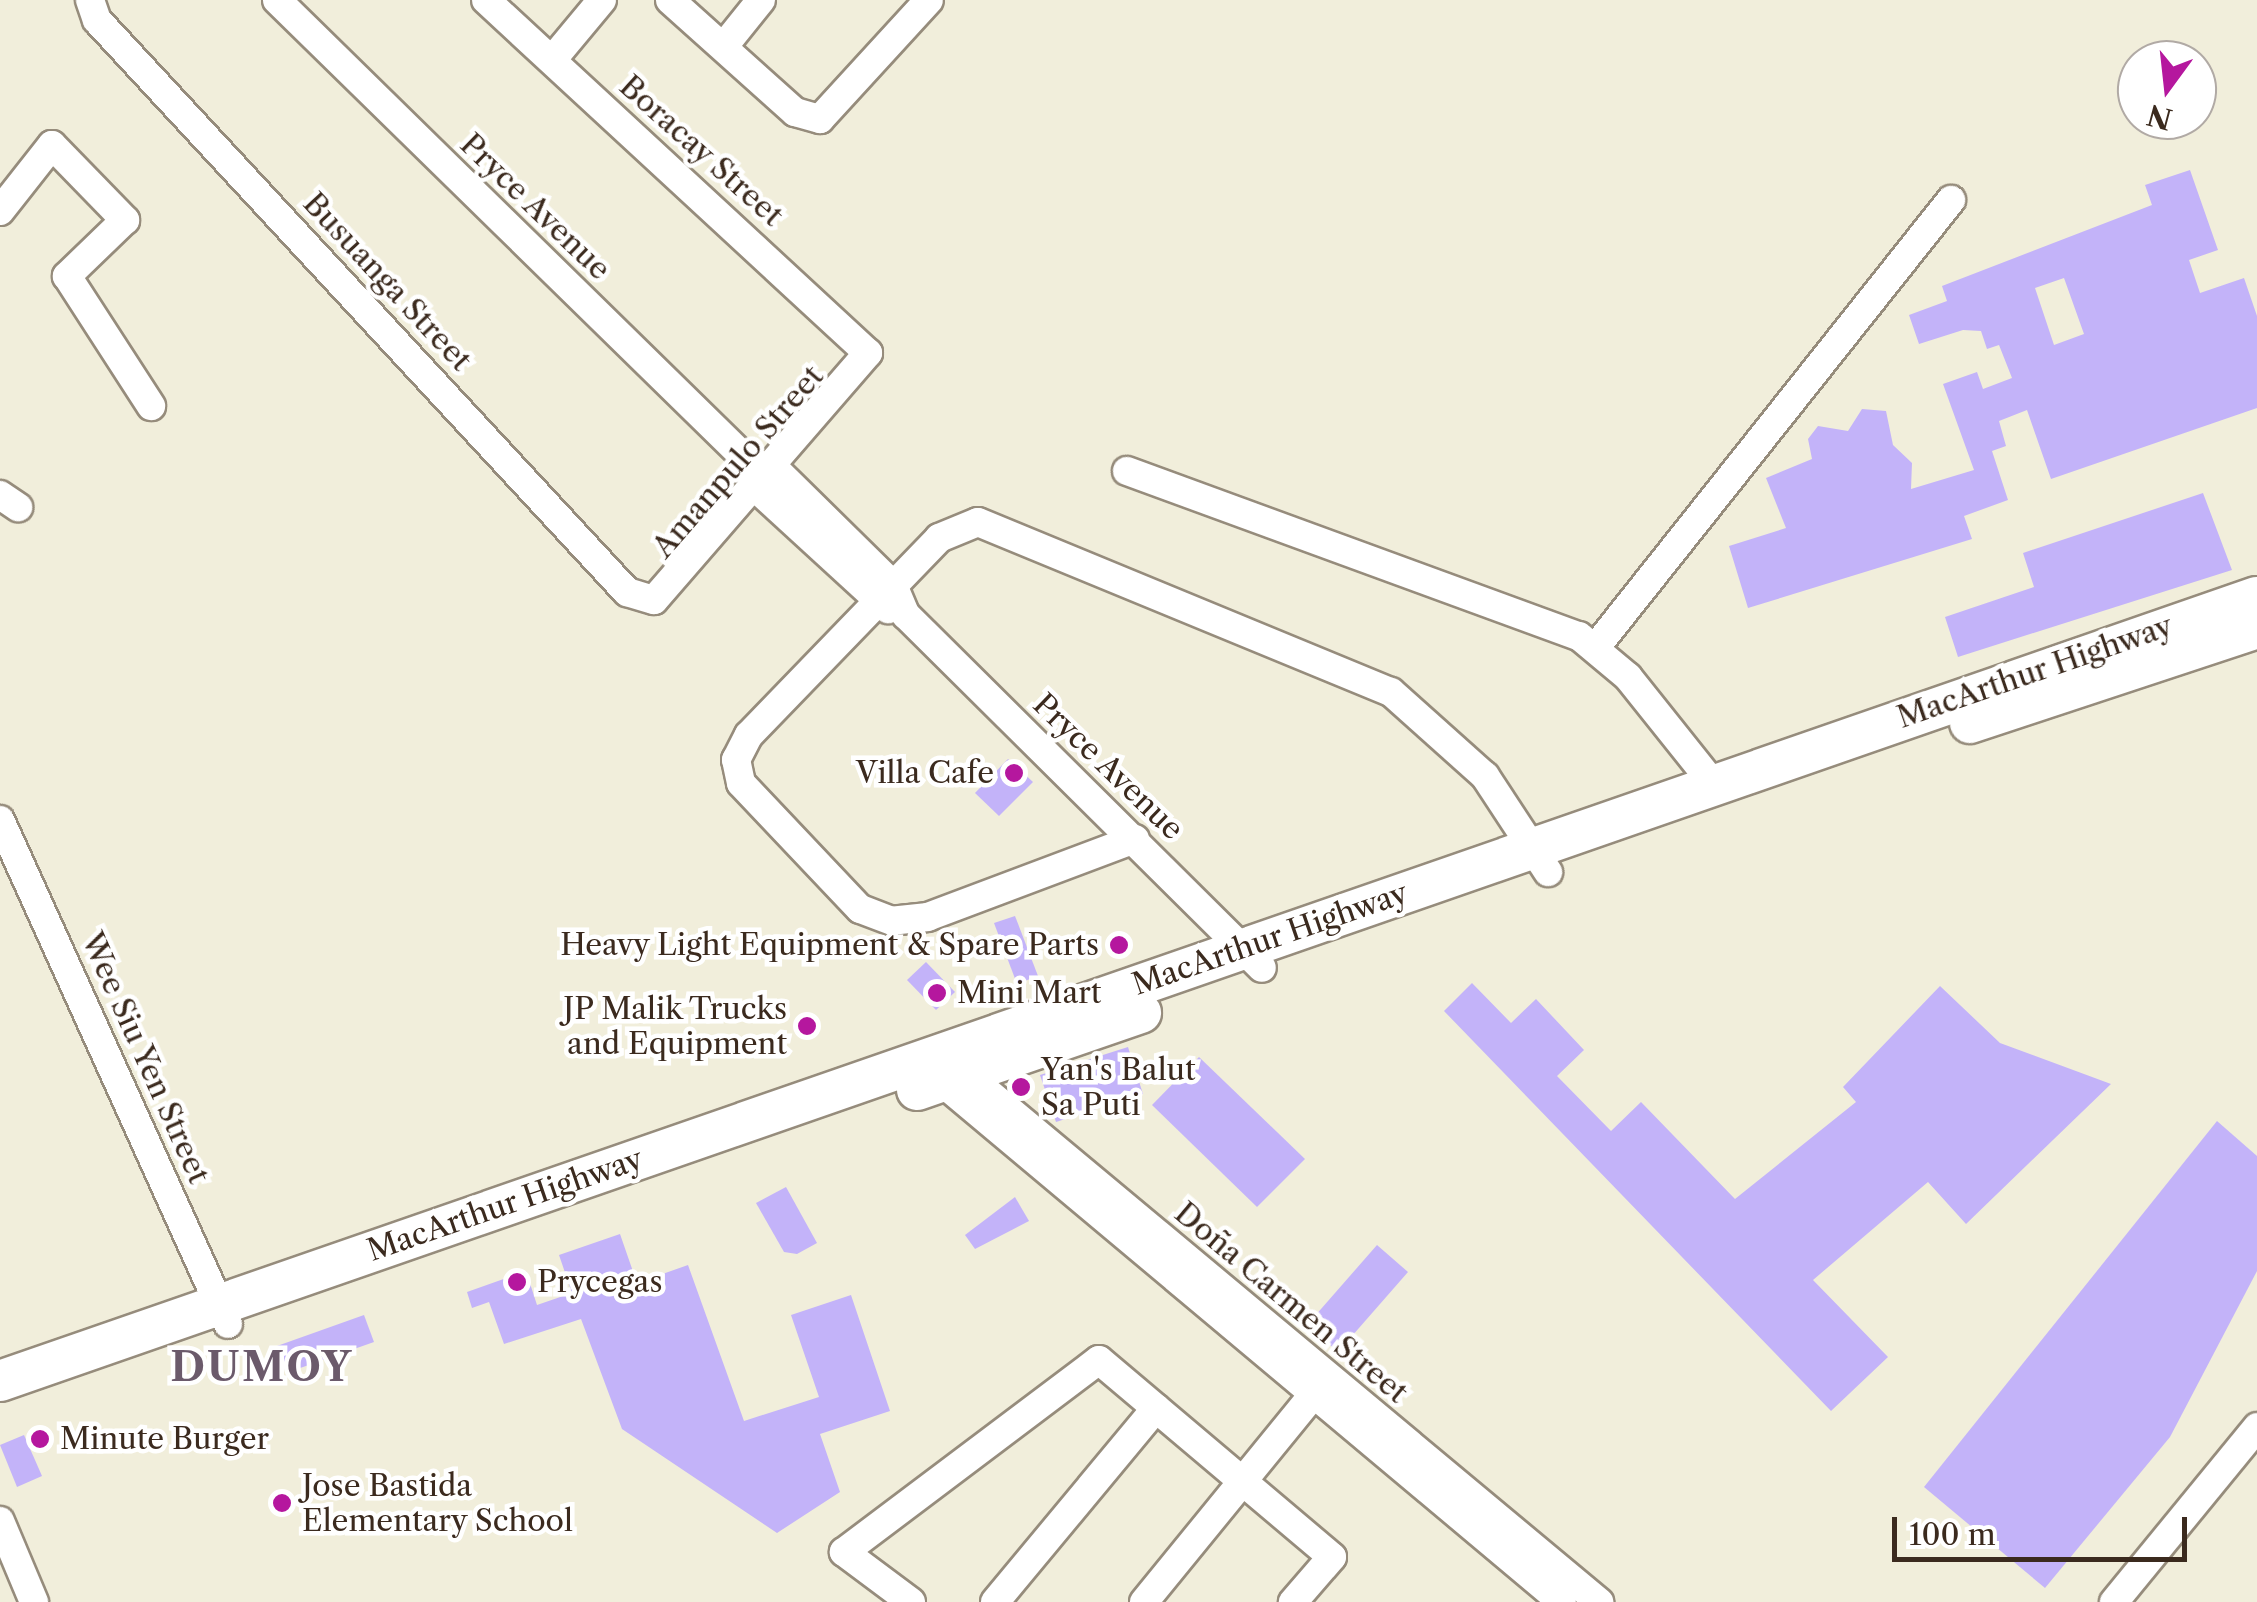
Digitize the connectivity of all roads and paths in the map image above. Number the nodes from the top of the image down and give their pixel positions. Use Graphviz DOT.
graph roads {
  1 [pos="90,0"];
  2 [pos="277,0"];
  3 [pos="486,0"];
  4 [pos="602,0"];
  5 [pos="670,0"];
  6 [pos="762,0"];
  7 [pos="929,0"];
  8 [pos="724,46"];
  9 [pos="552,60"];
  10 [pos="1951,200"];
  11 [pos="0,211"];
  12 [pos="868,353"];
  13 [pos="152,406"];
  14 [pos="1127,470"];
  15 [pos="760,473"];
  16 [pos="884,594"];
  17 [pos="2257,598"];
  18 [pos="644,601"];
  19 [pos="2257,628"];
  20 [pos="1596,648"];
  21 [pos="1715,786"];
  22 [pos="0,820"];
  23 [pos="1135,840"];
  24 [pos="1541,860"];
  25 [pos="1253,958"];
  26 [pos="941,1067"];
  27 [pos="223,1314"];
  28 [pos="0,1381"];
  29 [pos="1326,1390"];
  30 [pos="0,1403"];
  31 [pos="1156,1408"];
  32 [pos="2257,1427"];
  33 [pos="1246,1484"];
  34 [pos="0,1521"];
  35 [pos="34,1602"];
  36 [pos="911,1602"];
  37 [pos="995,1602"];
  38 [pos="1144,1602"];
  39 [pos="1292,1602"];
  40 [pos="1562,1602"];
  41 [pos="1599,1602"];
  42 [pos="2114,1602"];
  1 -- 18 [label="street, Busuanga Street"];
  2 -- 15 [label="street, Pryce Avenue"];
  3 -- 9 [label="street, Boracay Street"];
  4 -- 9 [label="street"];
  5 -- 8 [label="street"];
  6 -- 8 [label="street"];
  7 -- 8 [label="street"];
  9 -- 12 [label="street, Boracay Street"];
  10 -- 20 [label="street"];
  11 -- 13 [label="street"];
  12 -- 15 [label="street, Amanpulo Street"];
  14 -- 20 [label="street"];
  15 -- 16 [label="street, Pryce Avenue"];
  15 -- 18 [label="street, Amanpulo Street"];
  16 -- 23 [label="street, Pryce Avenue"];
  16 -- 23 [label="street"];
  16 -- 24 [label="street"];
  17 -- 21 [label="highway, MacArthur Highway"];
  19 -- 24 [label="highway, MacArthur Highway"];
  20 -- 21 [label="street"];
  21 -- 24 [label="highway, MacArthur Highway"];
  22 -- 27 [label="street, Wee Siu Yen Street"];
  23 -- 25 [label="street, Pryce Avenue"];
  24 -- 25 [label="highway, MacArthur Highway"];
  25 -- 26 [label="highway, MacArthur Highway"];
  26 -- 27 [label="highway, MacArthur Highway"];
  26 -- 29 [label="street, Doña Carmen Street"];
  27 -- 28 [label="highway, MacArthur Highway"];
  27 -- 30 [label="highway, MacArthur Highway"];
  29 -- 33 [label="street"];
  29 -- 40 [label="street, Doña Carmen Street"];
  29 -- 41 [label="street, Doña Carmen Street"];
  31 -- 33 [label="street"];
  31 -- 36 [label="street"];
  31 -- 37 [label="street"];
  32 -- 42 [label="street"];
  33 -- 38 [label="street"];
  33 -- 39 [label="street"];
  34 -- 35 [label="street"];
}
